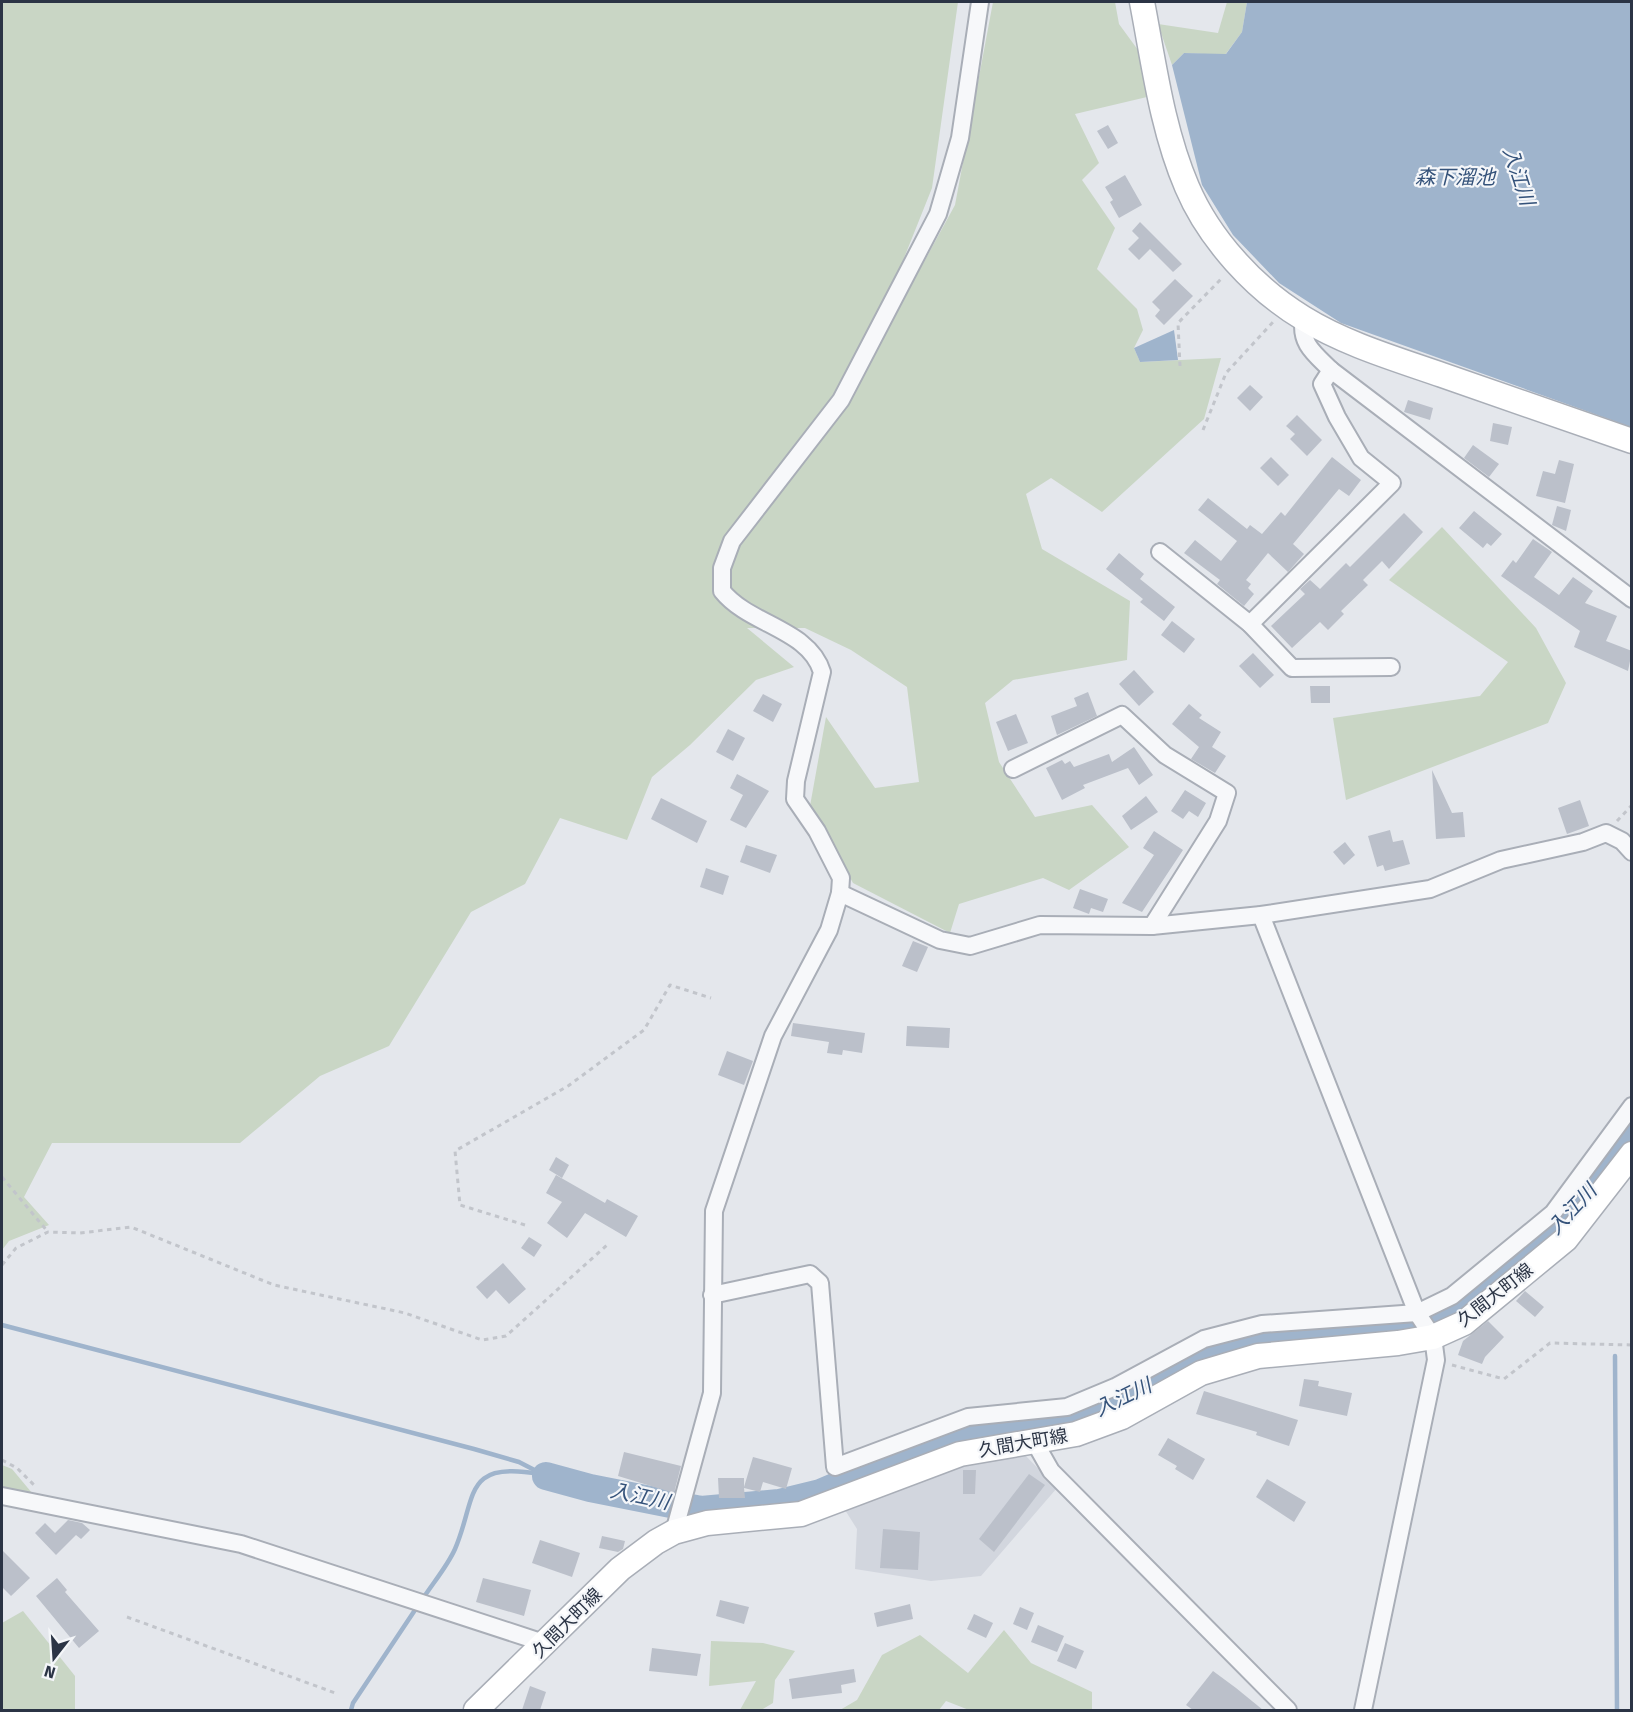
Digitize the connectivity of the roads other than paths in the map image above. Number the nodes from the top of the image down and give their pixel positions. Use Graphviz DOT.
graph roads {
  1 [pos="980,2"];
  2 [pos="1142,2"];
  3 [pos="1304,319"];
  4 [pos="1331,370"];
  5 [pos="1632,441"];
  6 [pos="1160,552"];
  7 [pos="1632,599"];
  8 [pos="1250,624"];
  9 [pos="1391,667"];
  10 [pos="1013,770"];
  11 [pos="1632,852"];
  12 [pos="840,893"];
  13 [pos="1261,915"];
  14 [pos="1152,926"];
  15 [pos="1632,1106"];
  16 [pos="1632,1154"];
  17 [pos="712,1295"];
  18 [pos="1416,1313"];
  19 [pos="1434,1349"];
  20 [pos="1034,1441"];
  21 [pos="2,1496"];
  22 [pos="679,1515"];
  23 [pos="547,1644"];
  24 [pos="477,1710"];
  25 [pos="1288,1710"];
  26 [pos="1363,1710"];
  1 -- 12 [label="street"];
  2 -- 3 [label="main road"];
  3 -- 4 [label="street"];
  3 -- 5 [label="main road"];
  4 -- 7 [label="street"];
  4 -- 8 [label="street"];
  6 -- 8 [label="street"];
  8 -- 9 [label="street"];
  10 -- 14 [label="street"];
  11 -- 13 [label="street"];
  12 -- 14 [label="street"];
  12 -- 17 [label="street"];
  13 -- 14 [label="street"];
  13 -- 18 [label="street"];
  15 -- 18 [label="street"];
  16 -- 19 [label="main road, 久間大町線"];
  17 -- 18 [label="street"];
  17 -- 22 [label="street"];
  18 -- 19 [label="street"];
  19 -- 20 [label="main road, 久間大町線"];
  19 -- 26 [label="street"];
  20 -- 22 [label="main road, 久間大町線"];
  20 -- 25 [label="street"];
  21 -- 23 [label="street"];
  22 -- 23 [label="main road, 久間大町線"];
  23 -- 24 [label="main road, 久間大町線"];
}
